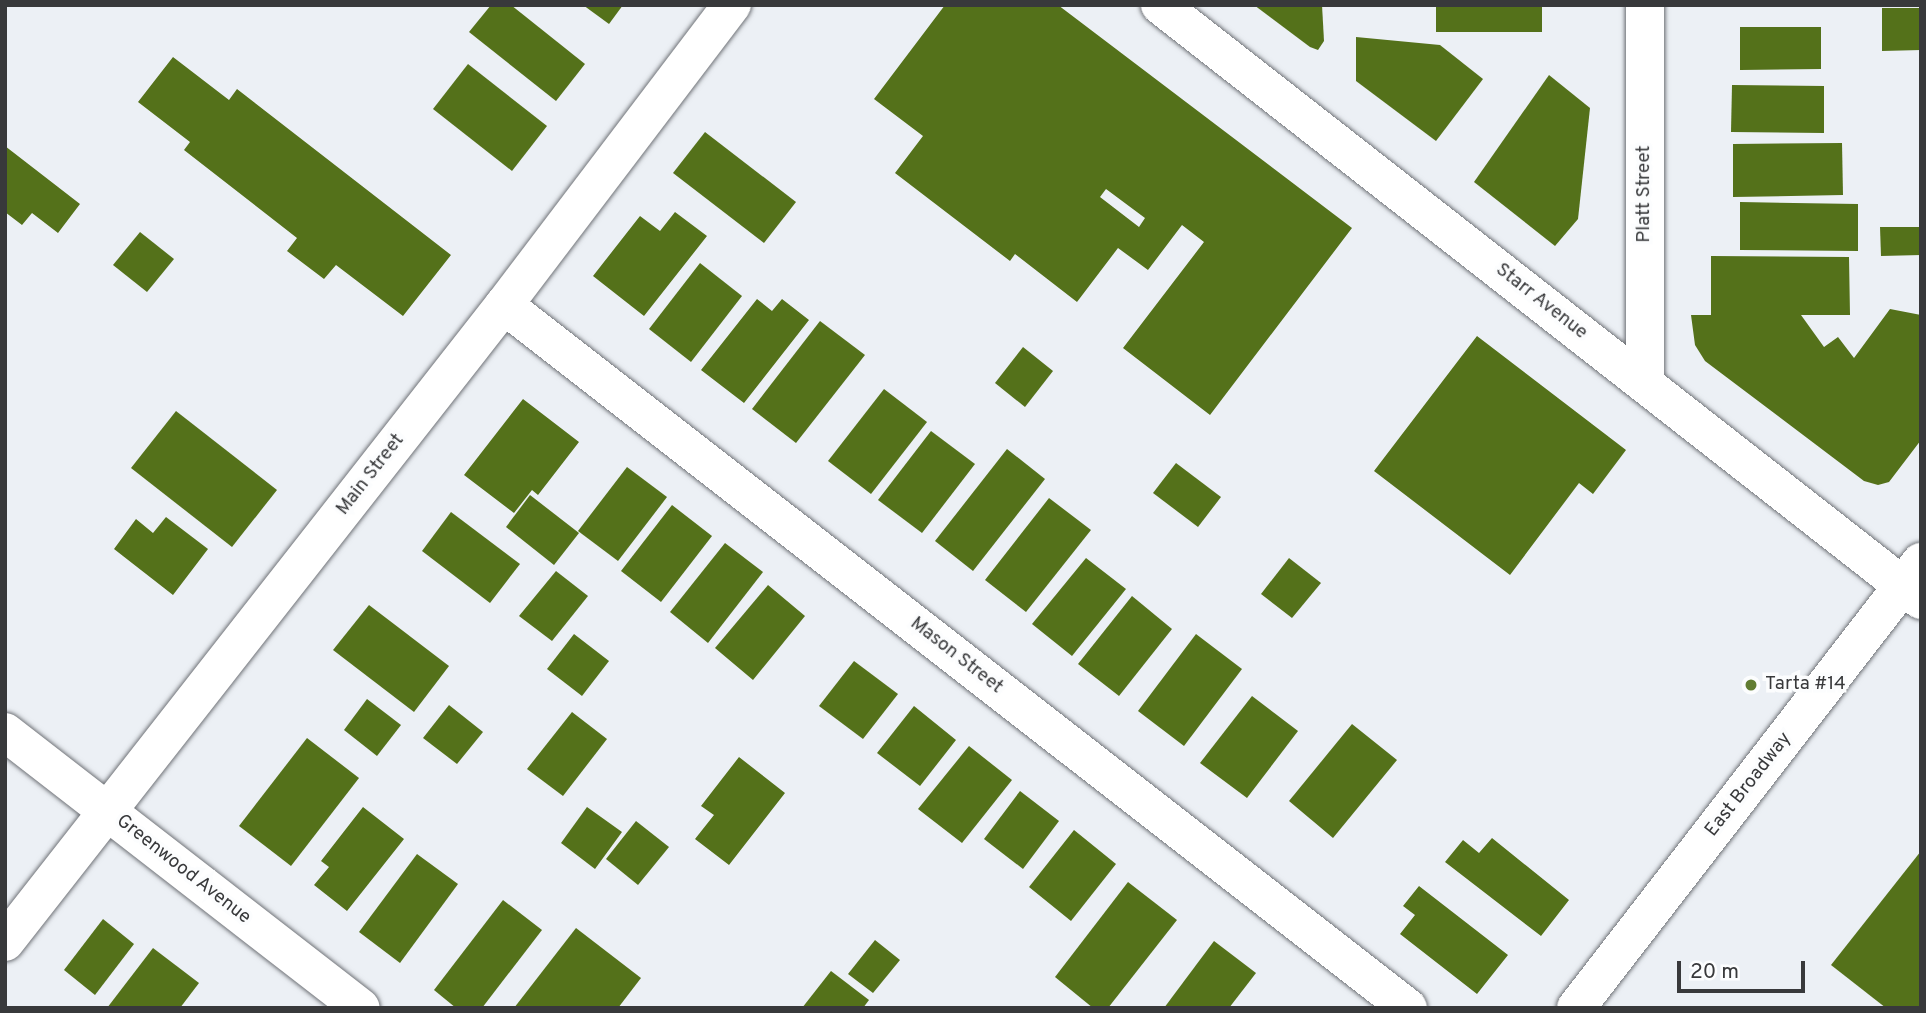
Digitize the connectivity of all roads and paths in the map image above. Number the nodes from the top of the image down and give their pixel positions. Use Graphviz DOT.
graph roads {
  1 [pos="732,5"];
  2 [pos="1160,5"];
  3 [pos="1645,5"];
  4 [pos="504,305"];
  5 [pos="1645,383"];
  6 [pos="1915,583"];
  7 [pos="5,732"];
  8 [pos="107,810"];
  9 [pos="5,942"];
  10 [pos="361,1008"];
  11 [pos="1408,1008"];
  12 [pos="1576,1008"];
  1 -- 4 [label="street, Main Street"];
  2 -- 5 [label="street, Starr Avenue"];
  3 -- 5 [label="street, Platt Street"];
  4 -- 8 [label="street, Main Street"];
  4 -- 11 [label="street, Mason Street"];
  5 -- 6 [label="street, Starr Avenue"];
  6 -- 12 [label="street, East Broadway"];
  7 -- 8 [label="street, Greenwood Avenue"];
  8 -- 9 [label="street, Main Street"];
  8 -- 10 [label="street, Greenwood Avenue"];
}
